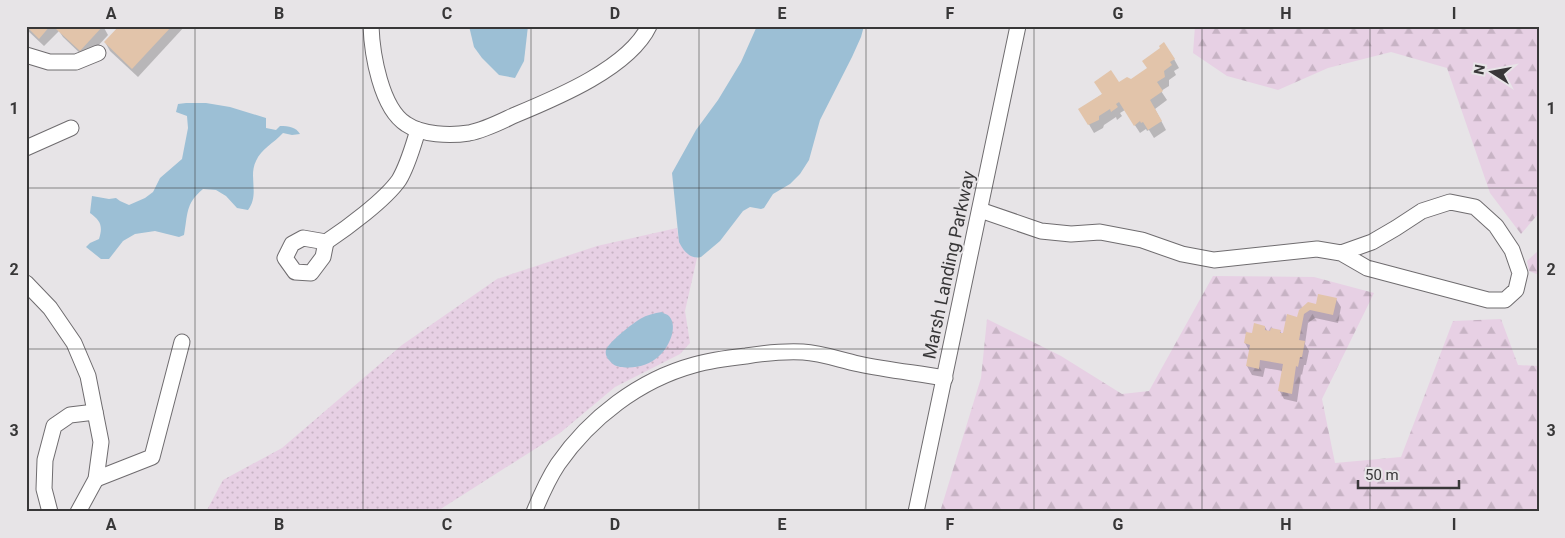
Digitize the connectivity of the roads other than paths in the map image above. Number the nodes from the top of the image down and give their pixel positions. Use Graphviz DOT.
graph roads {
  1 [pos="371,26"];
  2 [pos="649,26"];
  3 [pos="1018,26"];
  4 [pos="98,53"];
  5 [pos="26,55"];
  6 [pos="71,128"];
  7 [pos="418,130"];
  8 [pos="26,148"];
  9 [pos="980,210"];
  10 [pos="326,242"];
  11 [pos="1341,253"];
  12 [pos="26,283"];
  13 [pos="182,342"];
  14 [pos="945,378"];
  15 [pos="95,412"];
  16 [pos="96,479"];
  17 [pos="50,512"];
  18 [pos="78,512"];
  19 [pos="534,512"];
  20 [pos="916,512"];
  1 -- 7 [label="street"];
  2 -- 7 [label="street"];
  3 -- 9 [label="street, Marsh Landing Parkway"];
  4 -- 5 [label="street"];
  6 -- 8 [label="street"];
  7 -- 10 [label="street"];
  9 -- 11 [label="street"];
  9 -- 14 [label="street, Marsh Landing Parkway"];
  11 -- 11 [label="street"];
  12 -- 15 [label="street"];
  13 -- 16 [label="street"];
  14 -- 19 [label="street"];
  14 -- 20 [label="street, Marsh Landing Parkway"];
  15 -- 16 [label="street"];
  15 -- 17 [label="street"];
  16 -- 18 [label="street"];
}
